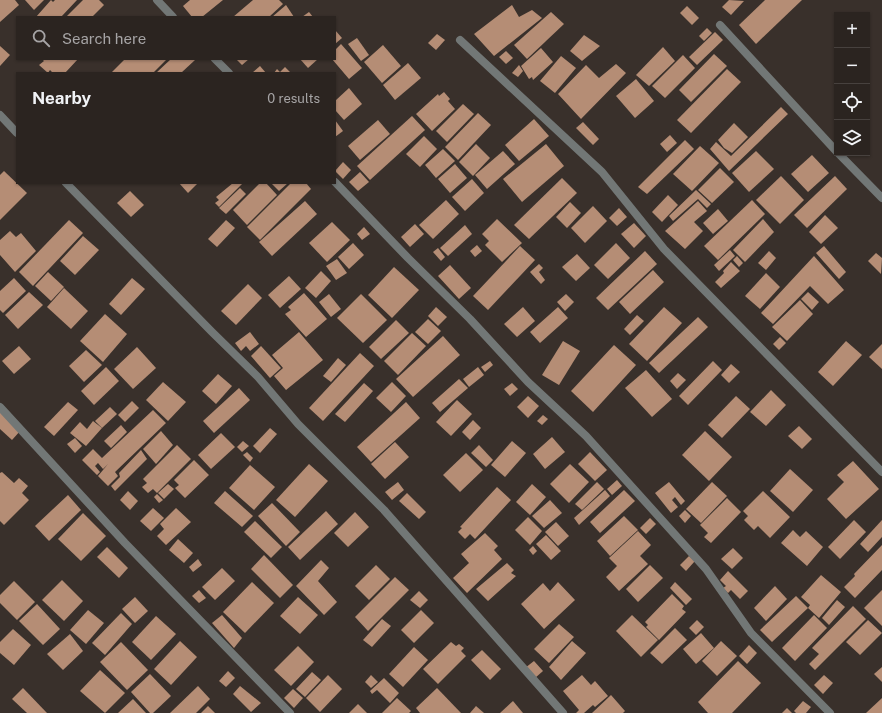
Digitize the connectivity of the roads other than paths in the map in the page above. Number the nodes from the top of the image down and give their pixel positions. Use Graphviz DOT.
graph roads {
  1 [pos="157,0"];
  2 [pos="173,16"];
  3 [pos="720,25"];
  4 [pos="460,40"];
  5 [pos="216,60"];
  6 [pos="228,72"];
  7 [pos="0,115"];
  8 [pos="16,132"];
  9 [pos="834,148"];
  10 [pos="842,156"];
  11 [pos="336,183"];
  12 [pos="67,184"];
  13 [pos="882,198"];
  14 [pos="0,406"];
  15 [pos="882,472"];
  16 [pos="290,713"];
  17 [pos="563,713"];
  18 [pos="830,713"];
  1 -- 2 [label="street"];
  3 -- 9 [label="street"];
  4 -- 15 [label="street"];
  5 -- 6 [label="street"];
  7 -- 8 [label="street"];
  10 -- 13 [label="street"];
  11 -- 18 [label="street"];
  12 -- 17 [label="street"];
  14 -- 16 [label="street"];
}
